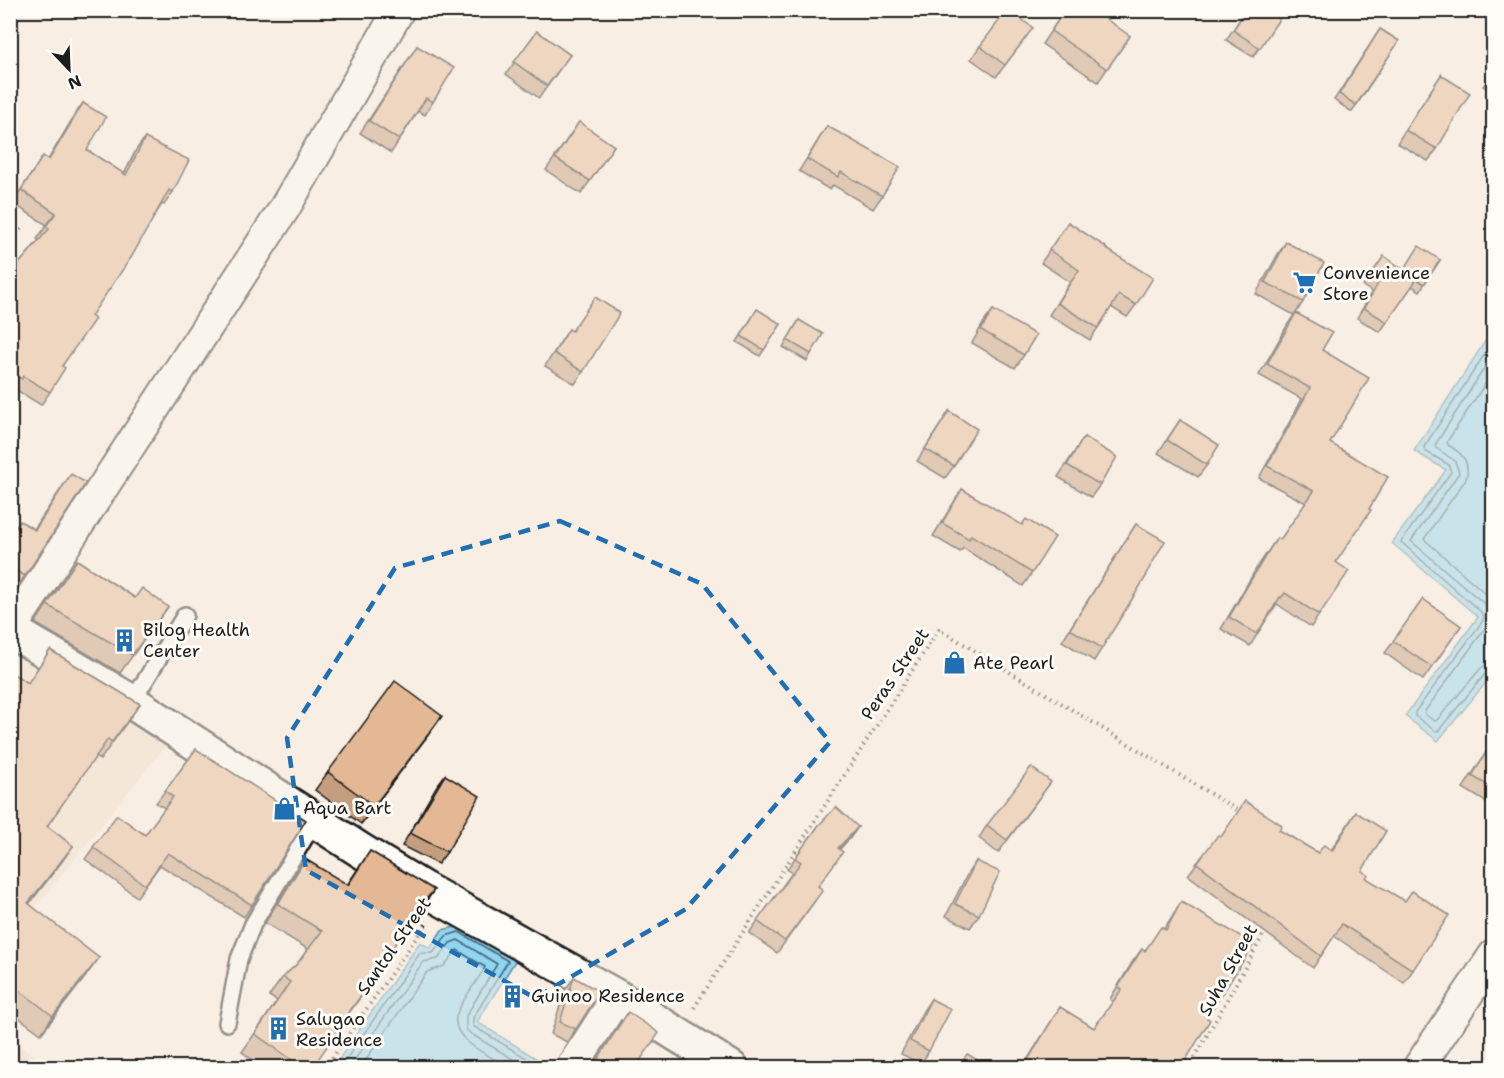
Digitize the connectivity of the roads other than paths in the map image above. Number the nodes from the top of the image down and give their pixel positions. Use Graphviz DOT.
graph roads {
  1 [pos="399,10"];
  2 [pos="185,615"];
  3 [pos="10,630"];
  4 [pos="132,702"];
  5 [pos="315,821"];
  6 [pos="1494,955"];
  7 [pos="617,997"];
  8 [pos="227,1023"];
  9 [pos="571,1068"];
  10 [pos="731,1068"];
  11 [pos="1418,1068"];
  1 -- 3 [label="street"];
  2 -- 4 [label="lane"];
  3 -- 4 [label="main road"];
  4 -- 5 [label="main road"];
  5 -- 7 [label="main road"];
  5 -- 8 [label="lane"];
  6 -- 11 [label="street"];
  7 -- 9 [label="street"];
  7 -- 10 [label="main road"];
}
